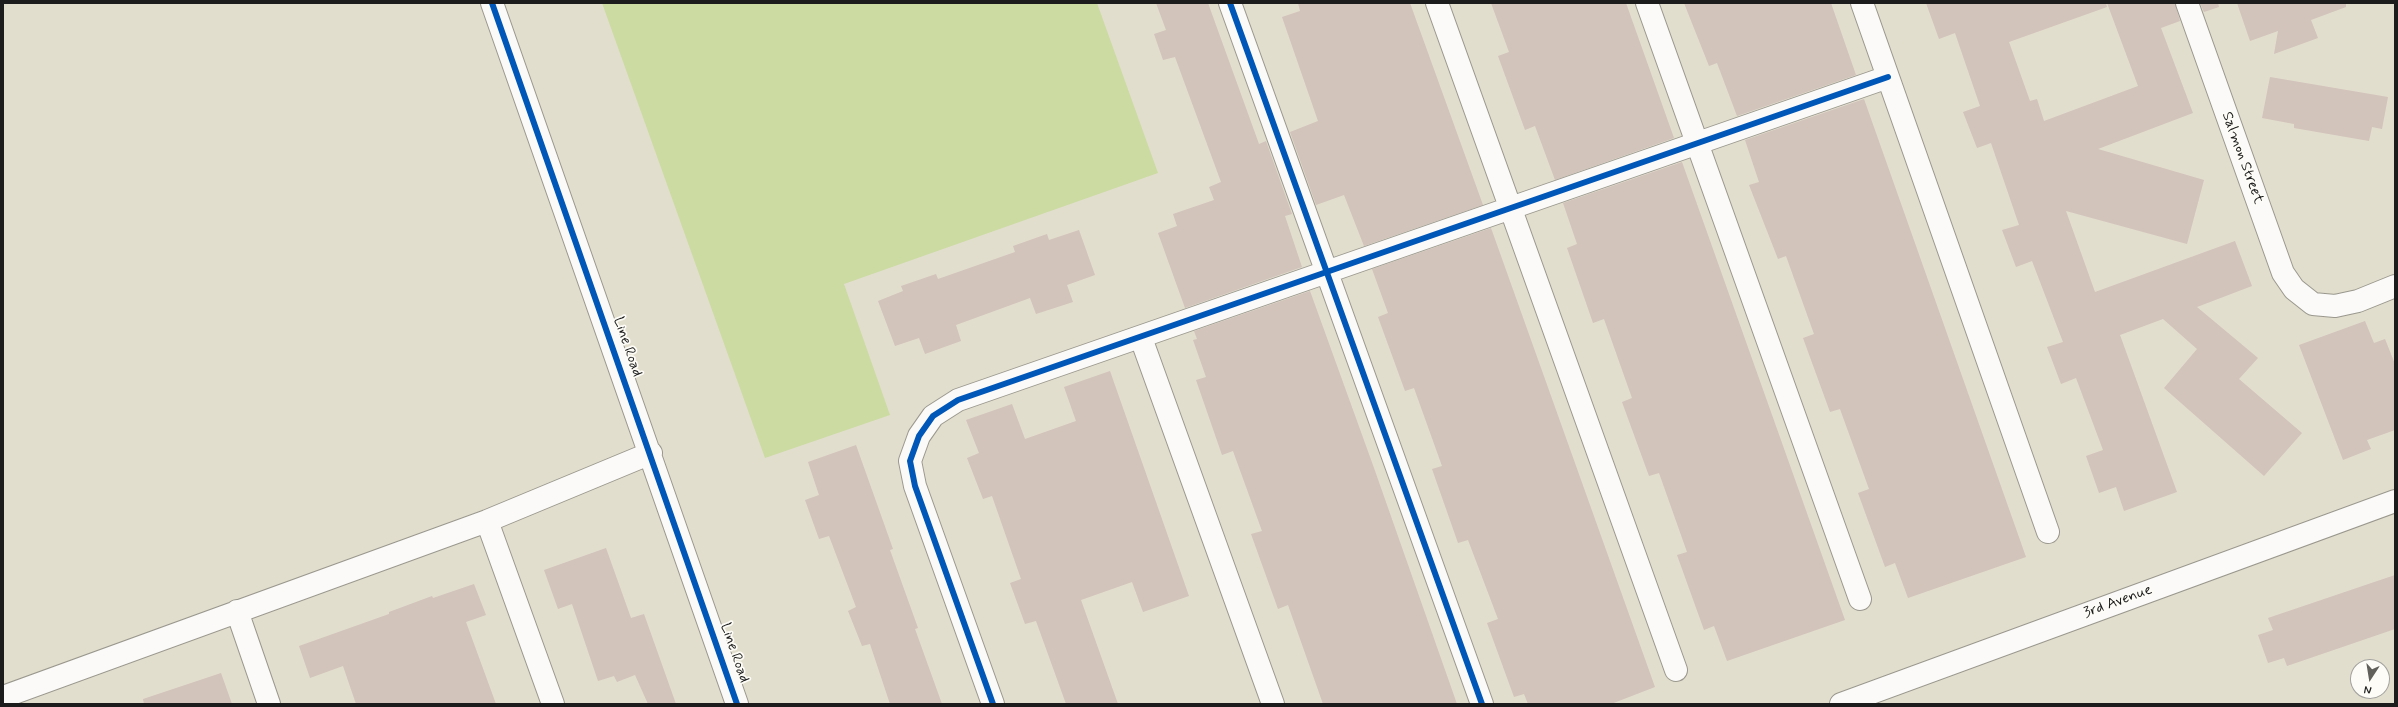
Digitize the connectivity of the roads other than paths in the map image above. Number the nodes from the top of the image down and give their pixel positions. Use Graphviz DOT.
graph roads {
  1 [pos="492,3"];
  2 [pos="1230,3"];
  3 [pos="1437,3"];
  4 [pos="1647,3"];
  5 [pos="1862,3"];
  6 [pos="2187,3"];
  7 [pos="1888,77"];
  8 [pos="1696,142"];
  9 [pos="1510,208"];
  10 [pos="1327,273"];
  11 [pos="2395,286"];
  12 [pos="1141,338"];
  13 [pos="651,453"];
  14 [pos="2395,501"];
  15 [pos="488,521"];
  16 [pos="2048,532"];
  17 [pos="1860,599"];
  18 [pos="237,611"];
  19 [pos="1676,670"];
  20 [pos="3,697"];
  21 [pos="737,703"];
  22 [pos="269,704"];
  23 [pos="553,704"];
  24 [pos="993,704"];
  25 [pos="1274,704"];
  26 [pos="1482,704"];
  27 [pos="1841,704"];
  1 -- 13 [label="street, Line Road"];
  2 -- 10 [label="street"];
  3 -- 9 [label="street"];
  4 -- 8 [label="street"];
  5 -- 7 [label="street"];
  6 -- 11 [label="street, Salmon Street"];
  7 -- 8 [label="street"];
  7 -- 16 [label="street"];
  8 -- 9 [label="street"];
  8 -- 17 [label="street"];
  9 -- 10 [label="street"];
  9 -- 19 [label="street"];
  10 -- 12 [label="street"];
  10 -- 26 [label="street"];
  12 -- 24 [label="street"];
  12 -- 25 [label="street"];
  13 -- 15 [label="street"];
  13 -- 21 [label="street, Line Road"];
  14 -- 27 [label="street, 3rd Avenue"];
  15 -- 18 [label="street"];
  15 -- 23 [label="street"];
  18 -- 20 [label="street"];
  18 -- 22 [label="street"];
}
